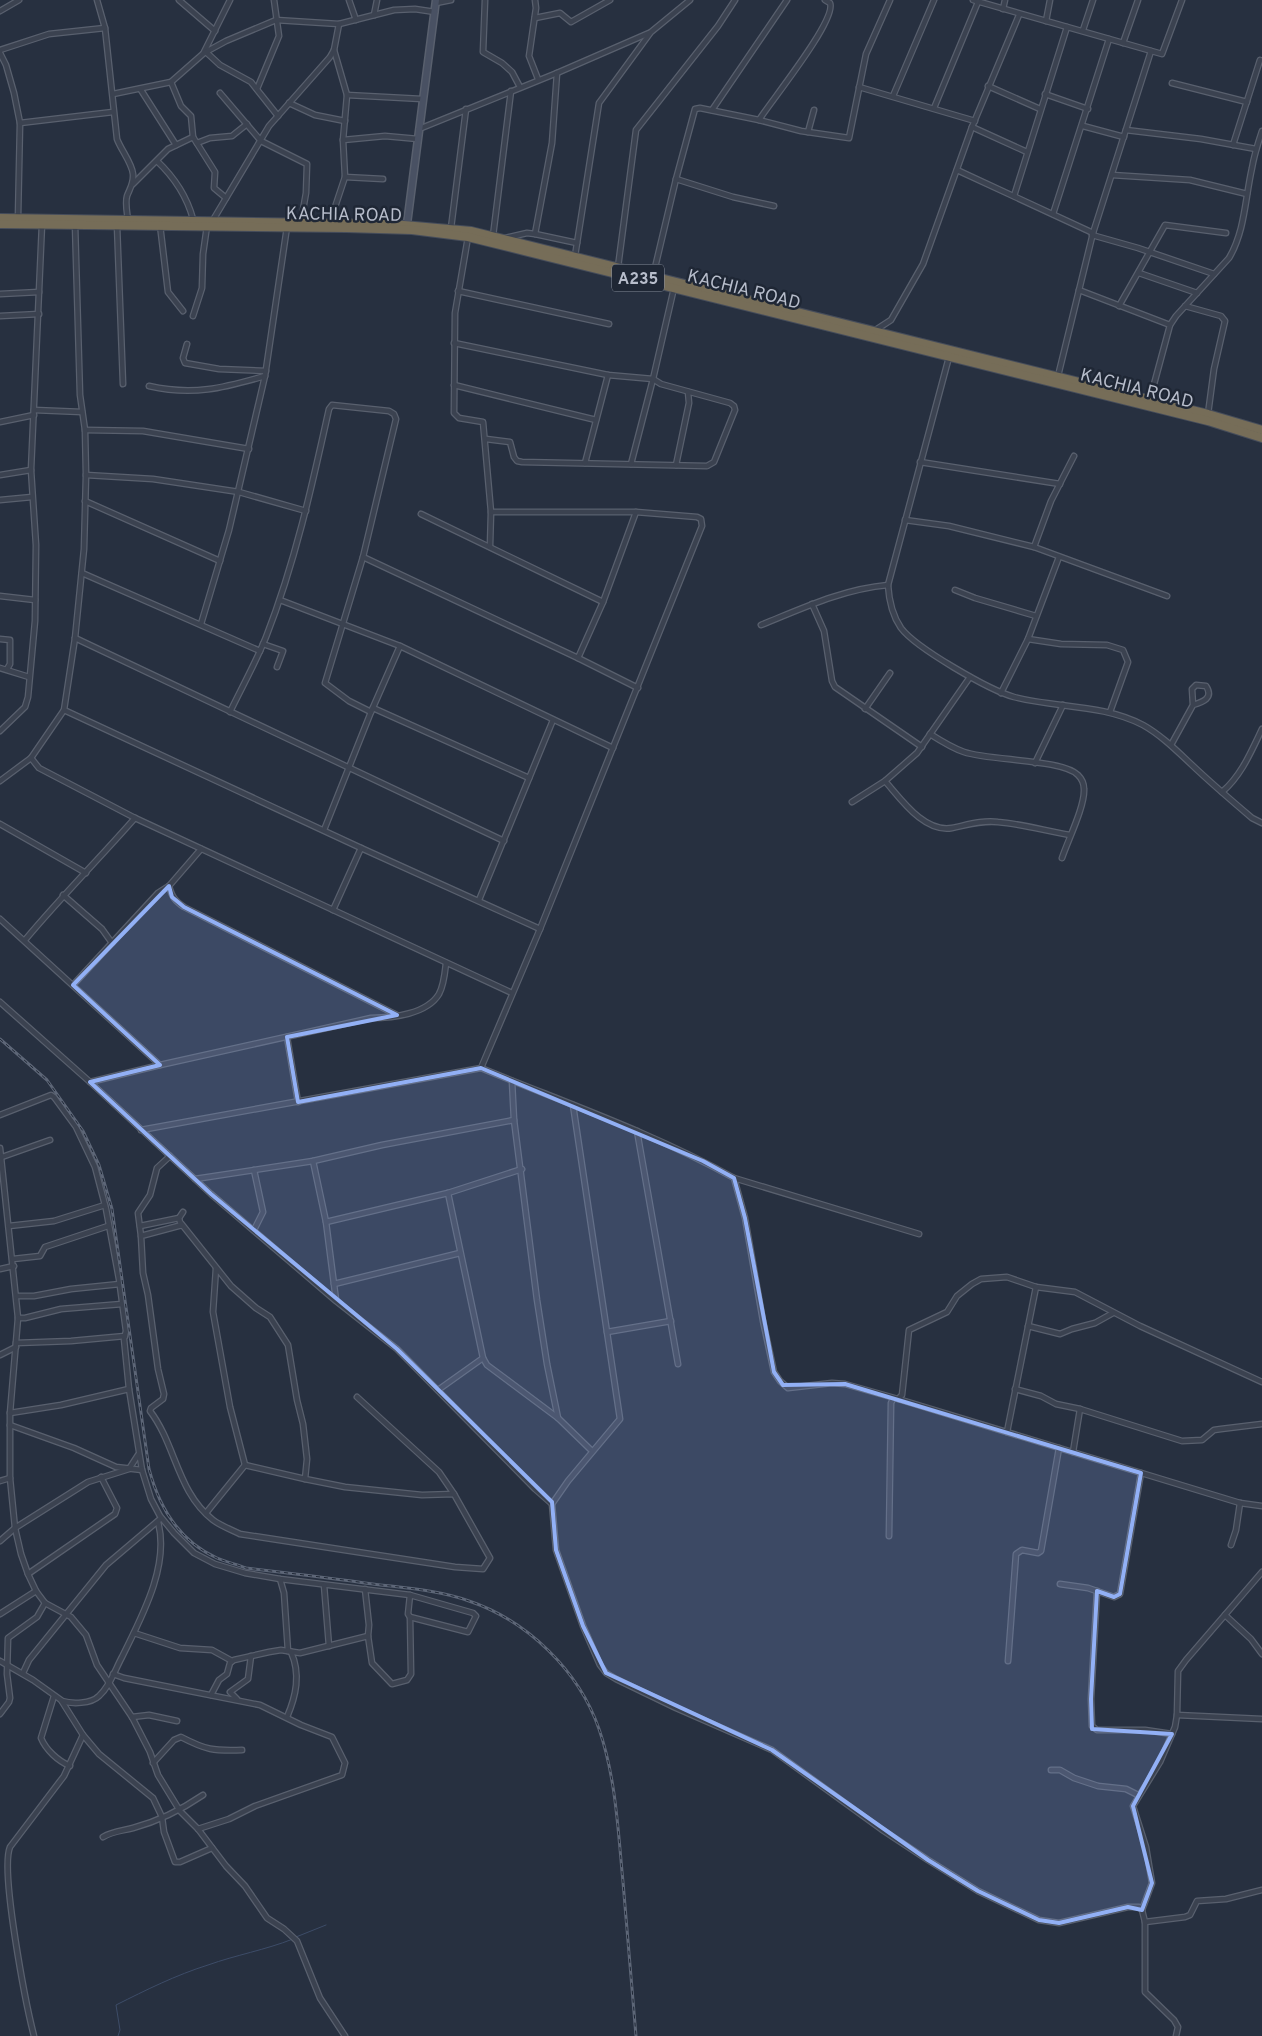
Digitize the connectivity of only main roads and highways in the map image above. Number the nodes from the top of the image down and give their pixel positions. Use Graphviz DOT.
graph roads {
  1 [pos="0,218"];
  2 [pos="0,224"];
  3 [pos="514,245"];
  4 [pos="1262,430"];
  5 [pos="1262,438"];
  1 -- 3 [label="highway, KACHIA ROAD / A235"];
  2 -- 3 [label="highway, KACHIA ROAD / A235"];
  3 -- 4 [label="highway, KACHIA ROAD / A235"];
  3 -- 5 [label="highway, KACHIA ROAD / A235"];
}
